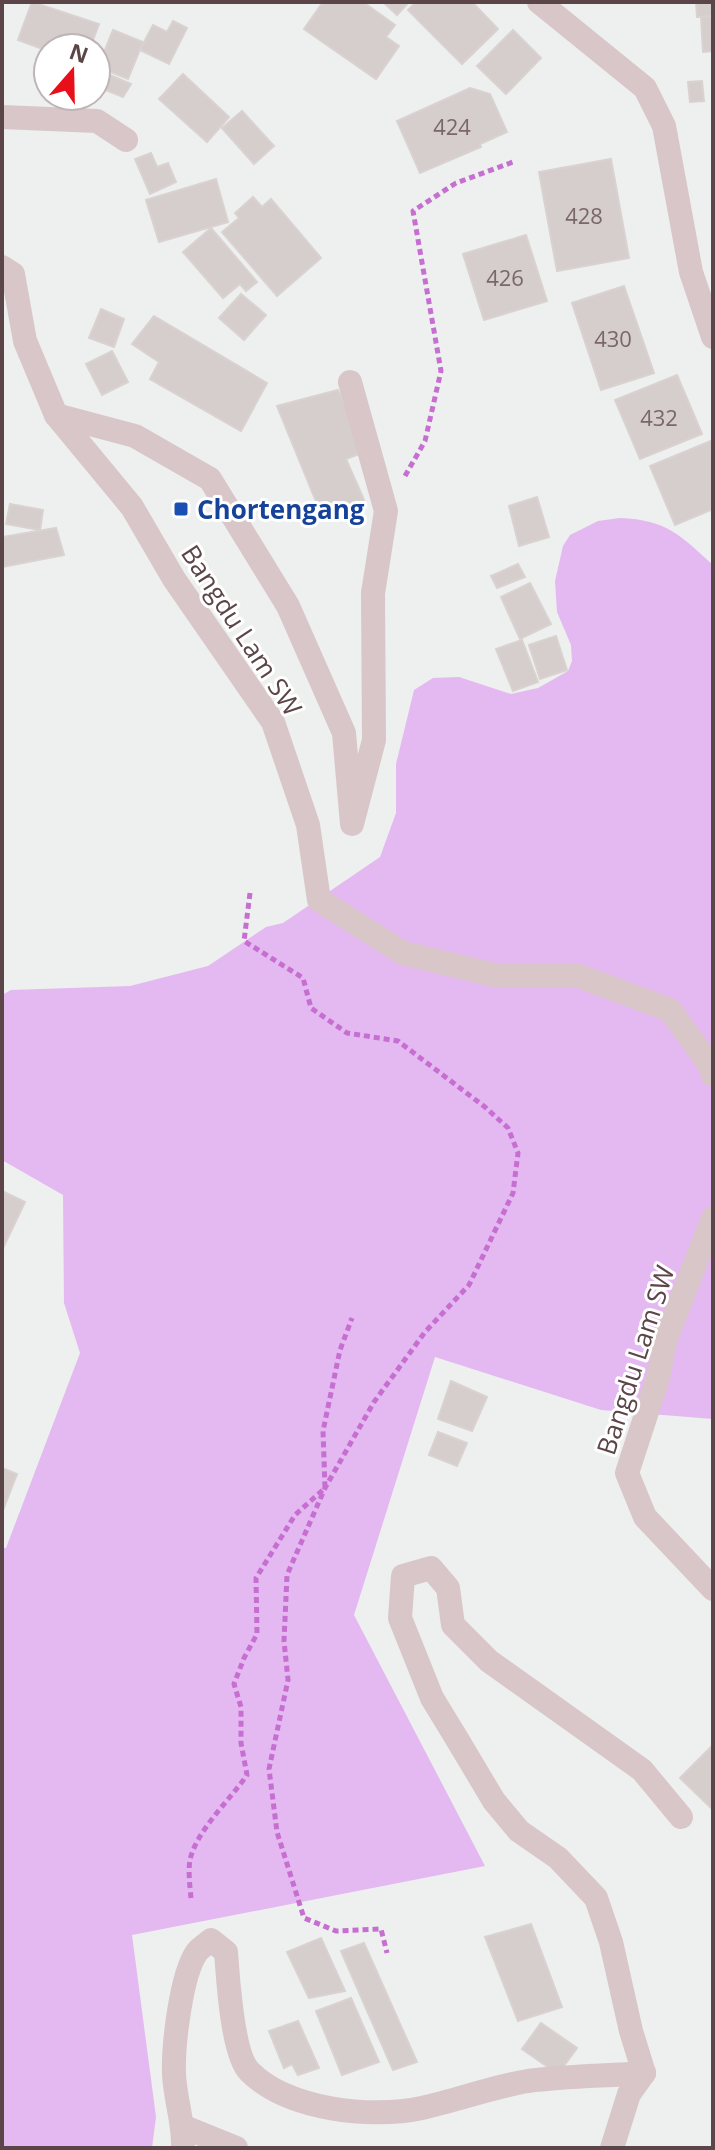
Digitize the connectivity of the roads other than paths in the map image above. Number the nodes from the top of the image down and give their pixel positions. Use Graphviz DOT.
graph roads {
  1 [pos="539,2"];
  2 [pos="2,117"];
  3 [pos="126,140"];
  4 [pos="2,267"];
  5 [pos="713,337"];
  6 [pos="350,382"];
  7 [pos="56,415"];
  8 [pos="713,1075"];
  9 [pos="713,1218"];
  10 [pos="713,1589"];
  11 [pos="681,1817"];
  12 [pos="644,2073"];
  13 [pos="183,2138"];
  14 [pos="236,2148"];
  15 [pos="612,2148"];
  1 -- 5 [label="street"];
  2 -- 3 [label="street"];
  4 -- 7 [label="street, Bangdu Lam SW"];
  6 -- 7 [label="street"];
  7 -- 8 [label="street, Bangdu Lam SW"];
  9 -- 10 [label="street, Bangdu Lam SW"];
  11 -- 12 [label="street"];
  12 -- 13 [label="street"];
  12 -- 15 [label="street"];
  13 -- 14 [label="street"];
}
